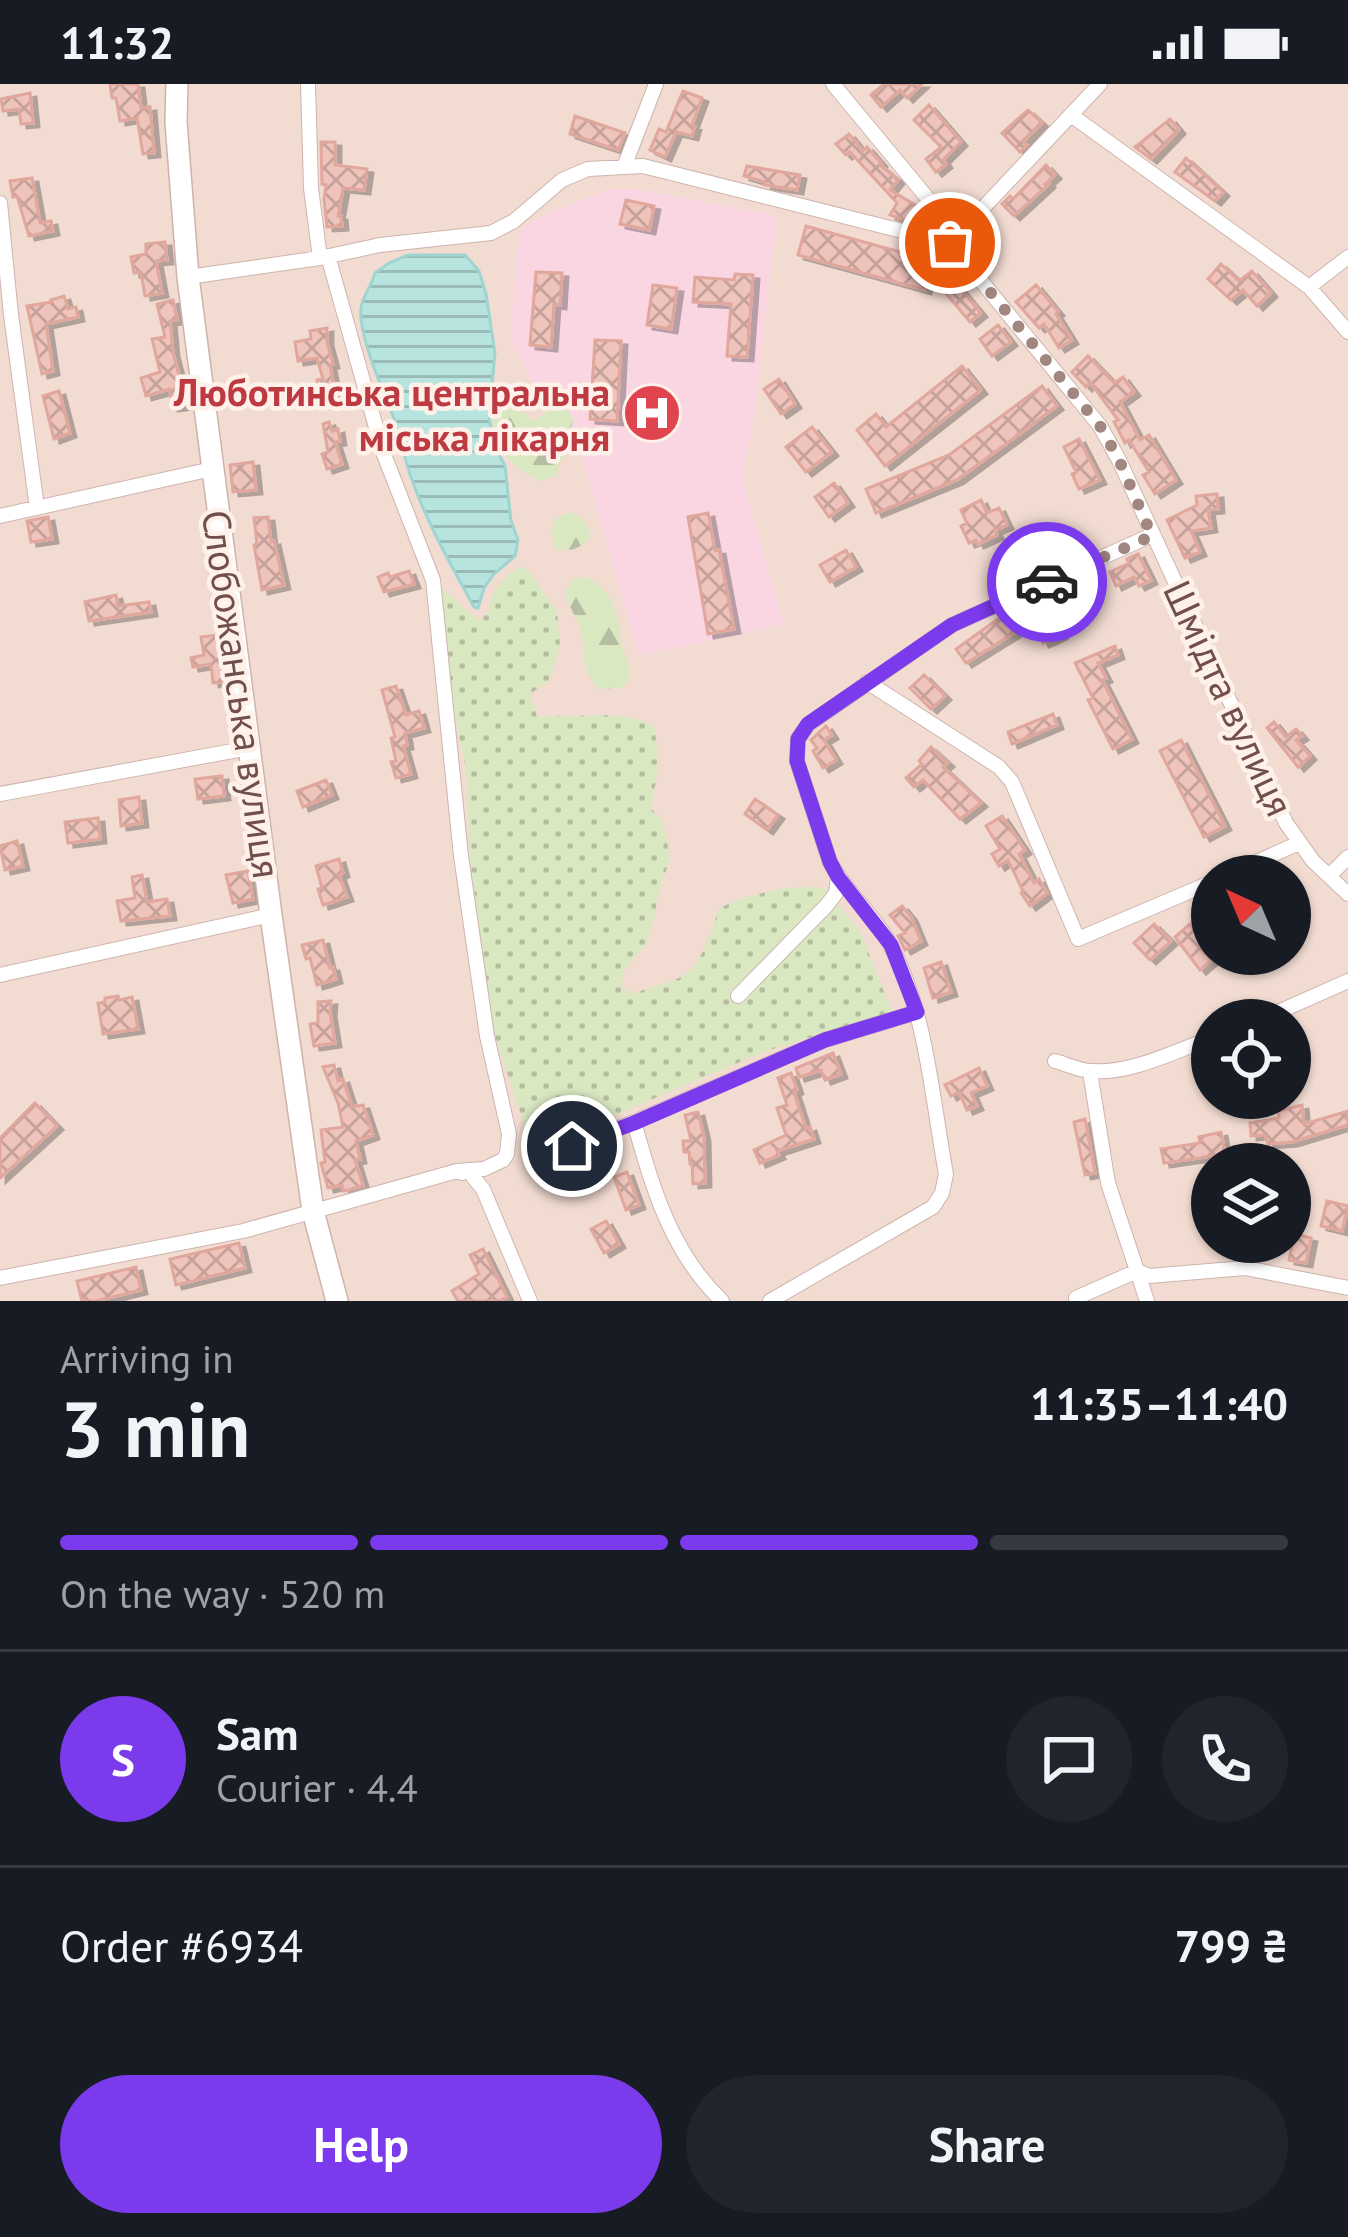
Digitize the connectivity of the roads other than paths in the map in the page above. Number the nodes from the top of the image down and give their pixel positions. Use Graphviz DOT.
graph roads {
  1 [pos="176,84"];
  2 [pos="308,84"];
  3 [pos="656,84"];
  4 [pos="833,84"];
  5 [pos="1095,86"];
  6 [pos="1071,115"];
  7 [pos="624,166"];
  8 [pos="0,203"];
  9 [pos="950,243"];
  10 [pos="324,257"];
  11 [pos="1348,257"];
  12 [pos="188,277"];
  13 [pos="1309,286"];
  14 [pos="1348,332"];
  15 [pos="212,470"];
  16 [pos="37,508"];
  17 [pos="0,516"];
  18 [pos="1152,536"];
  19 [pos="866,682"];
  20 [pos="249,748"];
  21 [pos="0,794"];
  22 [pos="1299,843"];
  23 [pos="1272,855"];
  24 [pos="1348,857"];
  25 [pos="1329,876"];
  26 [pos="838,877"];
  27 [pos="1191,891"];
  28 [pos="1348,894"];
  29 [pos="271,915"];
  30 [pos="0,975"];
  31 [pos="1348,982"];
  32 [pos="738,996"];
  33 [pos="1309,999"];
  34 [pos="917,1012"];
  35 [pos="1191,1045"];
  36 [pos="1055,1061"];
  37 [pos="1090,1072"];
  38 [pos="634,1123"];
  39 [pos="572,1146"];
  40 [pos="457,1172"];
  41 [pos="499,1173"];
  42 [pos="473,1177"];
  43 [pos="314,1210"];
  44 [pos="1137,1271"];
  45 [pos="0,1278"];
  46 [pos="1348,1288"];
  47 [pos="1076,1298"];
  48 [pos="337,1301"];
  49 [pos="530,1301"];
  50 [pos="722,1301"];
  51 [pos="770,1301"];
  52 [pos="1147,1301"];
  1 -- 12 [label="street, Слобожанська вулиця"];
  2 -- 10 [label="street"];
  3 -- 7 [label="street"];
  4 -- 9 [label="street, Шмідта вулиця"];
  5 -- 6 [label="street"];
  6 -- 9 [label="street"];
  6 -- 13 [label="street"];
  7 -- 9 [label="street"];
  7 -- 10 [label="street"];
  8 -- 16 [label="street"];
  9 -- 18 [label="street, Шмідта вулиця"];
  10 -- 12 [label="street"];
  10 -- 40 [label="street"];
  11 -- 13 [label="street"];
  12 -- 15 [label="street, Слобожанська вулиця"];
  13 -- 14 [label="street"];
  15 -- 16 [label="street"];
  15 -- 20 [label="street, Слобожанська вулиця"];
  16 -- 17 [label="street"];
  18 -- 19 [label="street"];
  18 -- 22 [label="street, Шмідта вулиця"];
  19 -- 26 [label="street"];
  19 -- 27 [label="street"];
  20 -- 21 [label="street"];
  20 -- 29 [label="street, Слобожанська вулиця"];
  22 -- 23 [label="street"];
  22 -- 25 [label="street, Шмідта вулиця"];
  24 -- 25 [label="street"];
  25 -- 28 [label="street, Шмідта вулиця"];
  26 -- 32 [label="street"];
  26 -- 34 [label="street"];
  29 -- 30 [label="street"];
  29 -- 43 [label="street, Слобожанська вулиця"];
  31 -- 33 [label="street"];
  34 -- 38 [label="street"];
  34 -- 51 [label="street"];
  35 -- 37 [label="street"];
  36 -- 37 [label="street"];
  37 -- 44 [label="street"];
  38 -- 39 [label="street"];
  38 -- 50 [label="street"];
  40 -- 42 [label="street"];
  40 -- 43 [label="street"];
  41 -- 42 [label="street"];
  42 -- 49 [label="street"];
  43 -- 45 [label="street"];
  43 -- 48 [label="street, Слобожанська вулиця"];
  44 -- 46 [label="street"];
  44 -- 47 [label="street"];
  44 -- 52 [label="street"];
}
